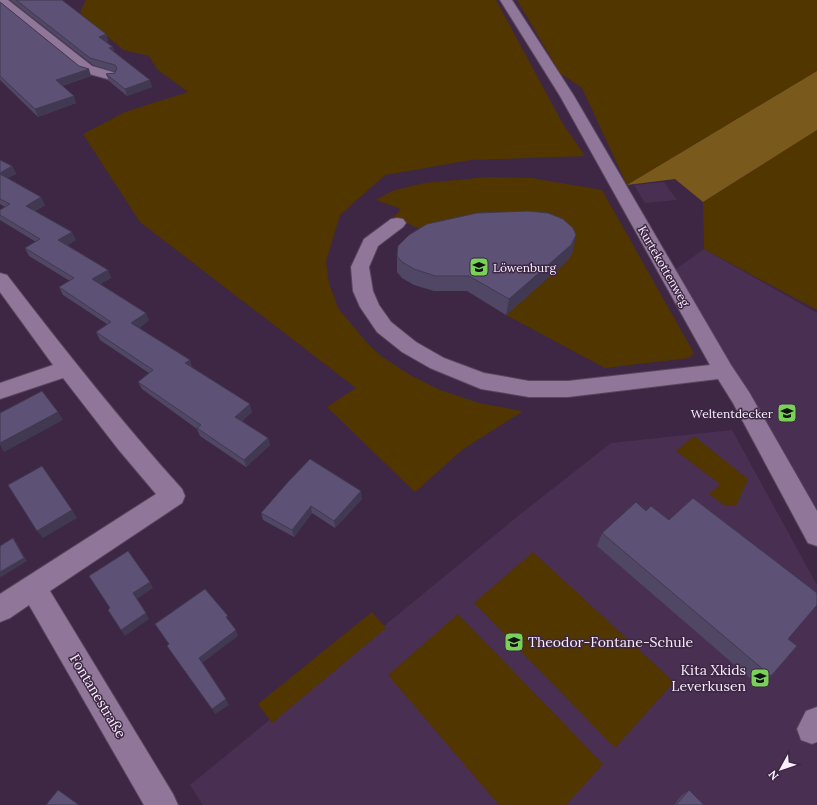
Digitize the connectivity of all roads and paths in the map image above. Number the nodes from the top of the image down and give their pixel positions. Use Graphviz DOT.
graph roads {
  1 [pos="1,0"];
  2 [pos="506,0"];
  3 [pos="111,76"];
  4 [pos="397,222"];
  5 [pos="0,279"];
  6 [pos="67,368"];
  7 [pos="724,371"];
  8 [pos="0,392"];
  9 [pos="817,535"];
  10 [pos="34,588"];
  11 [pos="0,609"];
  12 [pos="162,805"];
  1 -- 3 [label="street"];
  2 -- 7 [label="street, Kurtekottenweg"];
  4 -- 7 [label="street"];
  5 -- 6 [label="street"];
  6 -- 8 [label="street"];
  6 -- 10 [label="street"];
  7 -- 9 [label="street, Kurtekottenweg"];
  10 -- 11 [label="street"];
  10 -- 12 [label="street, Fontanestraße"];
}
